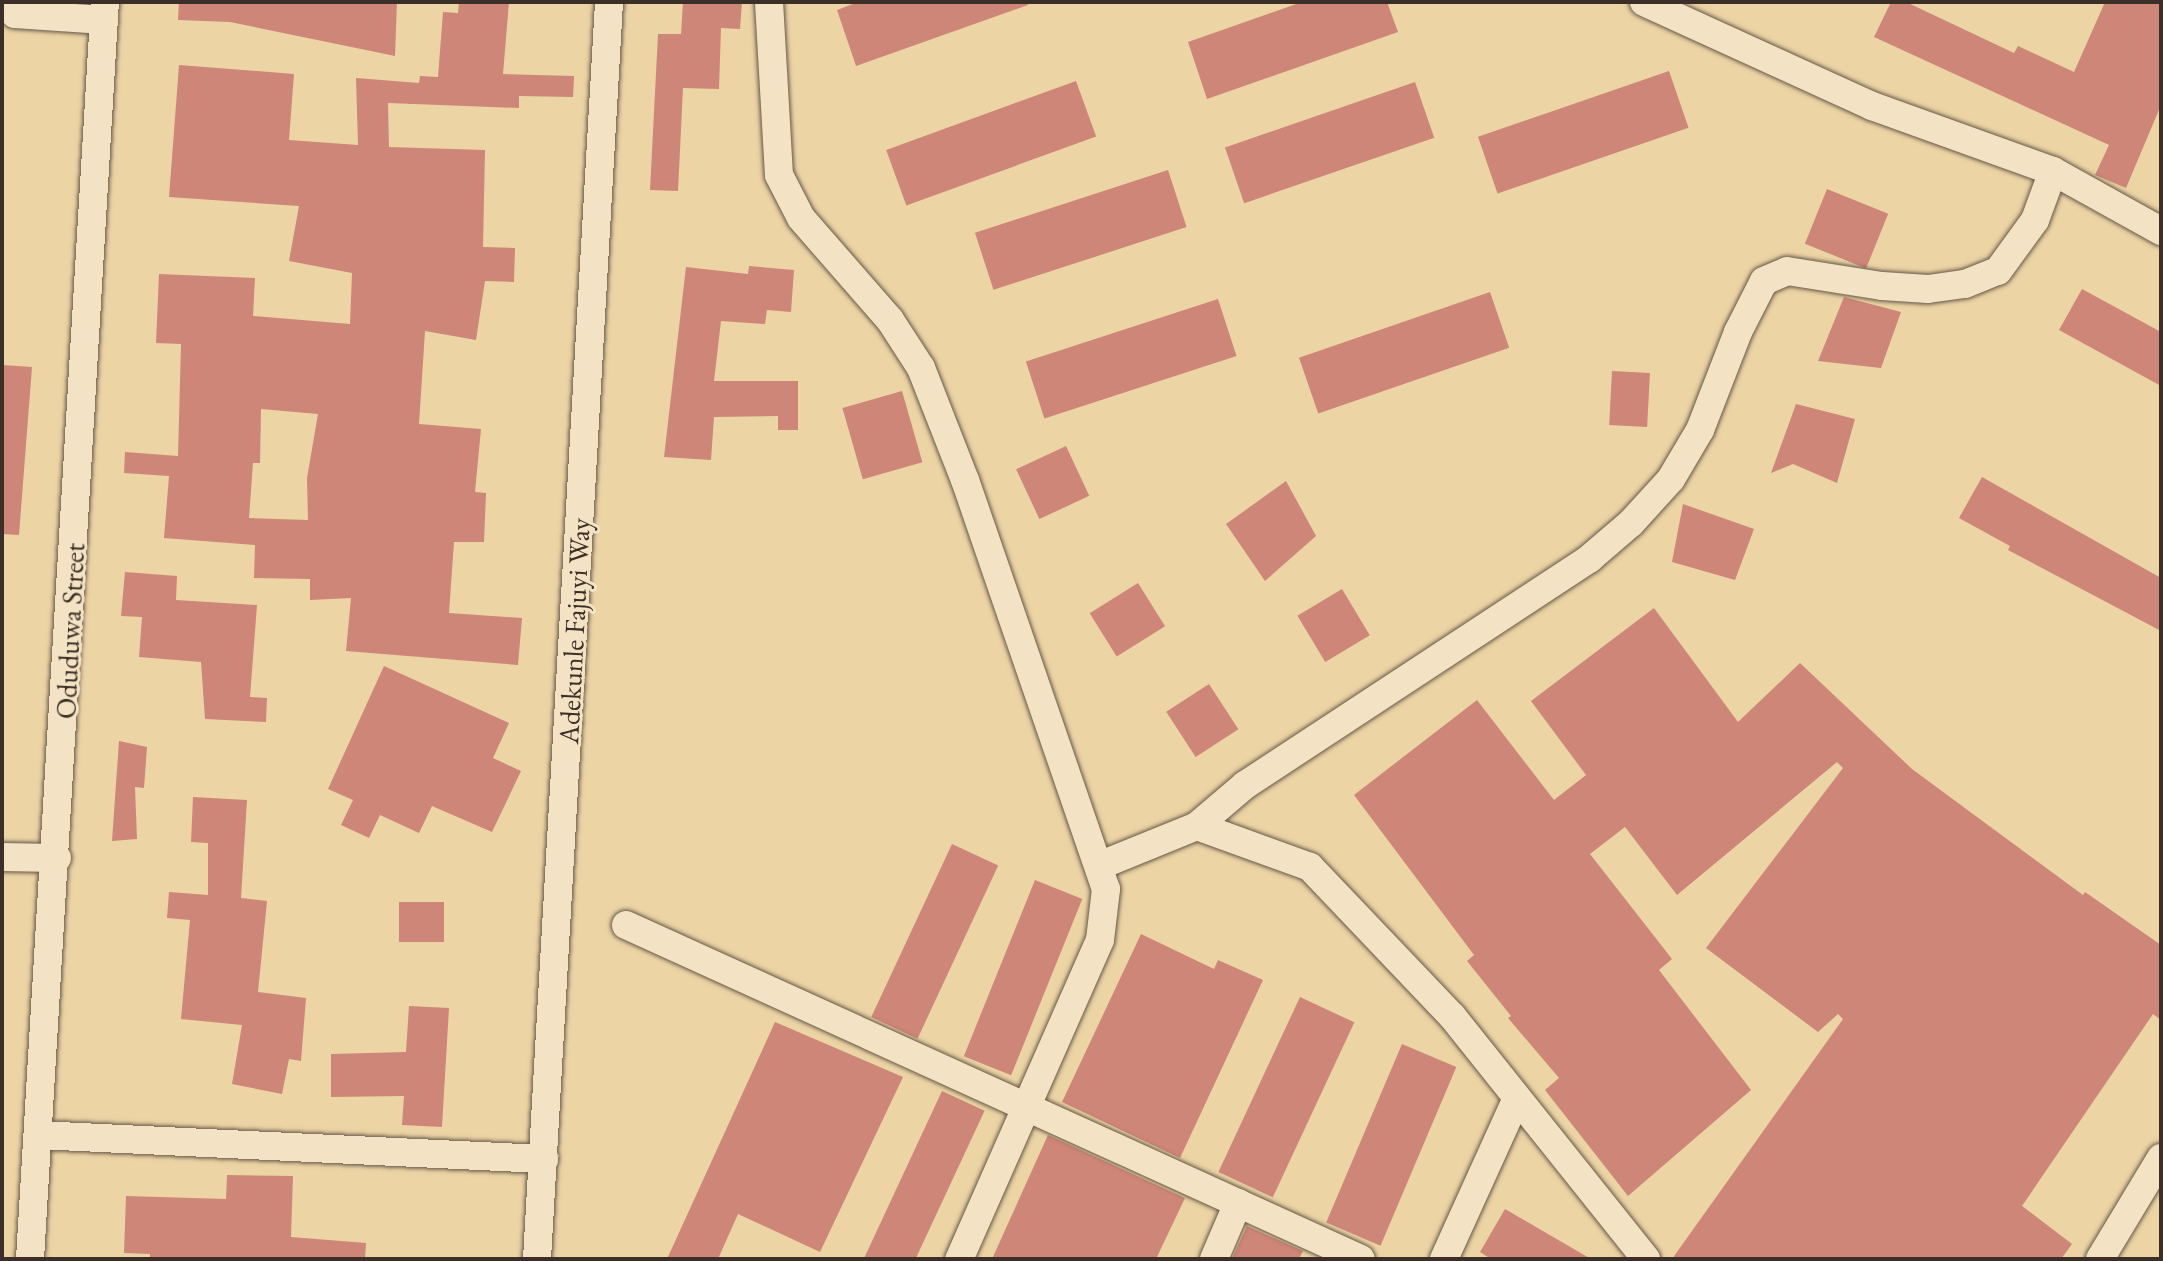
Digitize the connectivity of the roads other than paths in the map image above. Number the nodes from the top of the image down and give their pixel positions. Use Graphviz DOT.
graph roads {
  1 [pos="15,2"];
  2 [pos="609,2"];
  3 [pos="769,2"];
  4 [pos="1644,2"];
  5 [pos="105,11"];
  6 [pos="2053,171"];
  7 [pos="2161,231"];
  8 [pos="1197,826"];
  9 [pos="2,857"];
  10 [pos="57,858"];
  11 [pos="1101,865"];
  12 [pos="626,925"];
  13 [pos="1516,1100"];
  14 [pos="1026,1106"];
  15 [pos="38,1135"];
  16 [pos="2161,1158"];
  17 [pos="544,1159"];
  18 [pos="1238,1203"];
  19 [pos="30,1259"];
  20 [pos="537,1259"];
  21 [pos="959,1259"];
  22 [pos="1214,1259"];
  23 [pos="1361,1259"];
  24 [pos="1444,1259"];
  25 [pos="1646,1259"];
  26 [pos="2100,1259"];
  1 -- 5 [label="street"];
  2 -- 17 [label="street, Adekunle Fajuyi Way"];
  3 -- 11 [label="street"];
  4 -- 6 [label="street"];
  5 -- 10 [label="street, Oduduwa Street"];
  6 -- 7 [label="street"];
  6 -- 8 [label="street"];
  8 -- 11 [label="street"];
  8 -- 13 [label="street"];
  9 -- 10 [label="street"];
  10 -- 15 [label="street, Oduduwa Street"];
  11 -- 14 [label="street"];
  12 -- 14 [label="street"];
  13 -- 24 [label="street"];
  13 -- 25 [label="street"];
  14 -- 18 [label="street"];
  14 -- 21 [label="street"];
  15 -- 17 [label="street"];
  15 -- 19 [label="street, Oduduwa Street"];
  16 -- 26 [label="street"];
  17 -- 20 [label="street, Adekunle Fajuyi Way"];
  18 -- 22 [label="street"];
  18 -- 23 [label="street"];
}
